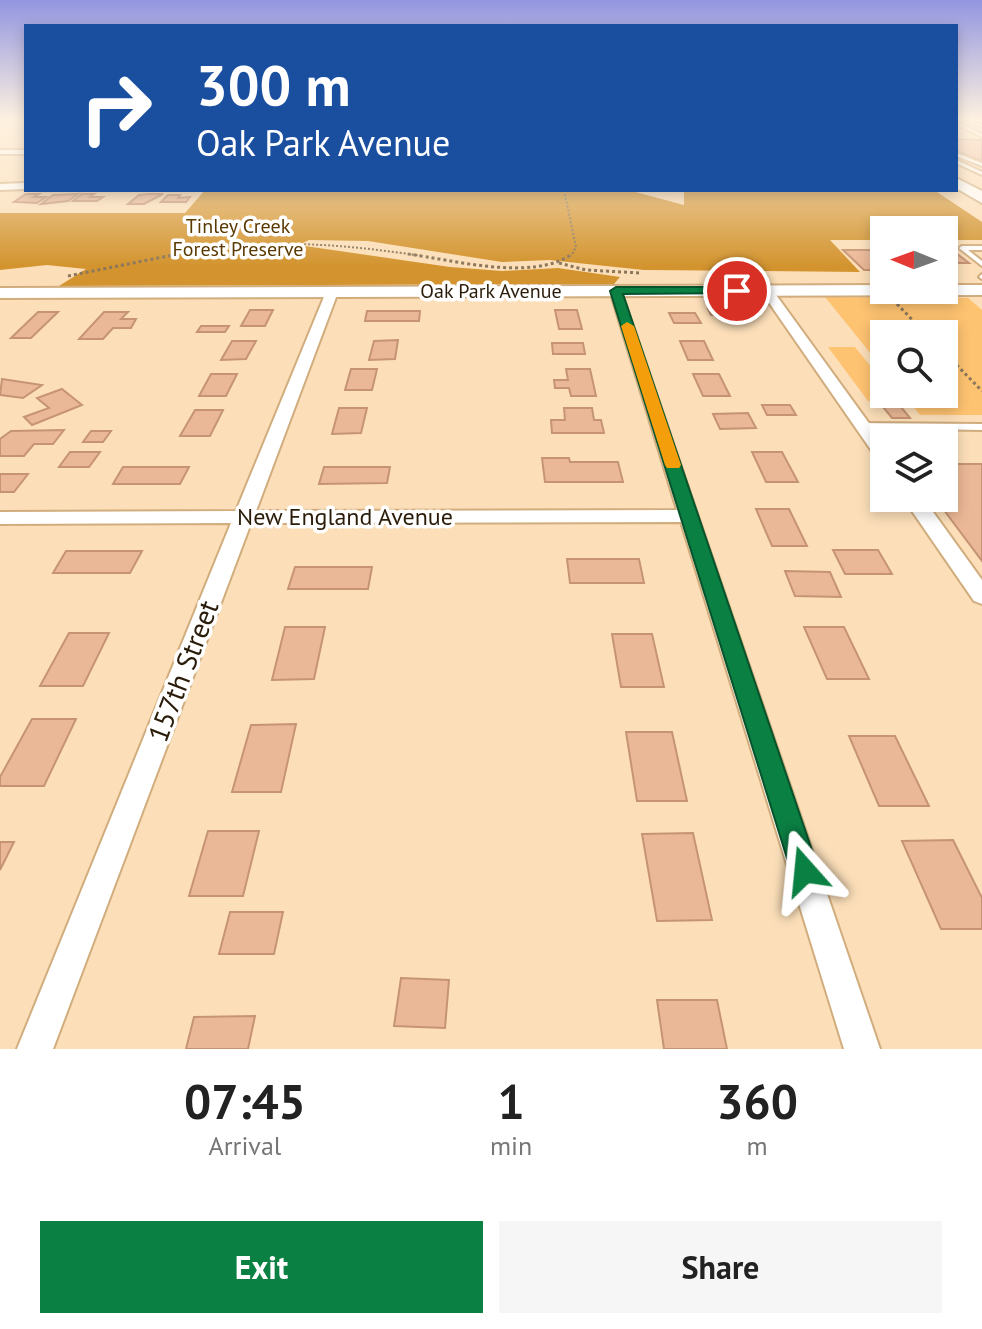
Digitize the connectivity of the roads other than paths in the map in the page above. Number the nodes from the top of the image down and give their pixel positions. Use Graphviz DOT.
graph roads {
  1 [pos="958,183"];
  2 [pos="24,186"];
  3 [pos="0,187"];
  4 [pos="981,198"];
  5 [pos="982,248"];
  6 [pos="982,264"];
  7 [pos="982,290"];
  8 [pos="616,291"];
  9 [pos="767,291"];
  10 [pos="958,291"];
  11 [pos="332,292"];
  12 [pos="0,293"];
  13 [pos="870,293"];
  14 [pos="863,426"];
  15 [pos="982,427"];
  16 [pos="870,436"];
  17 [pos="923,512"];
  18 [pos="689,516"];
  19 [pos="244,517"];
  20 [pos="0,518"];
  21 [pos="982,596"];
  22 [pos="35,1049"];
  23 [pos="862,1049"];
  1 -- 4 [label="main road"];
  2 -- 3 [label="street"];
  5 -- 6 [label="lane"];
  7 -- 10 [label="street, Oak Park Avenue"];
  8 -- 9 [label="street, Oak Park Avenue"];
  8 -- 11 [label="street, Oak Park Avenue"];
  8 -- 18 [label="street"];
  9 -- 13 [label="street, Oak Park Avenue"];
  9 -- 14 [label="street"];
  11 -- 12 [label="street, Oak Park Avenue"];
  11 -- 19 [label="street, 157th Street"];
  14 -- 15 [label="lane"];
  14 -- 16 [label="street"];
  17 -- 21 [label="street"];
  18 -- 19 [label="street, New England Avenue"];
  18 -- 23 [label="street"];
  19 -- 20 [label="street, New England Avenue"];
  19 -- 22 [label="street, 157th Street"];
}
